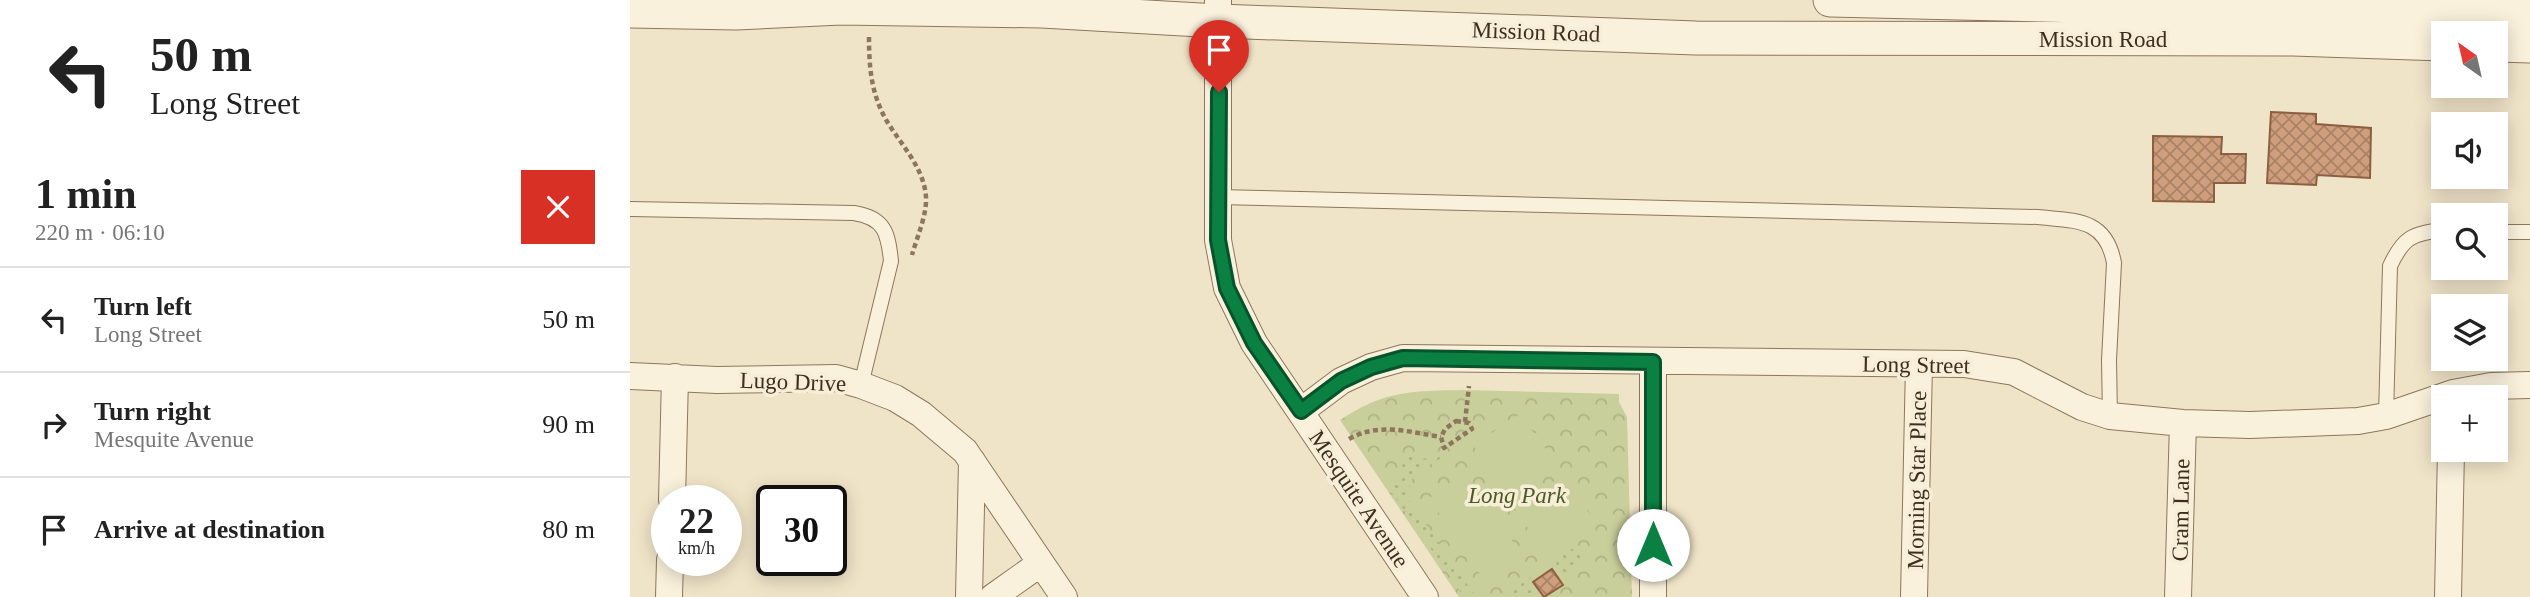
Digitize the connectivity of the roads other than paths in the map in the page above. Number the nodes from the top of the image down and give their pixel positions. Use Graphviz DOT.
graph roads {
  1 [pos="1830,0"];
  2 [pos="1953,1"];
  3 [pos="2039,2"];
  4 [pos="630,11"];
  5 [pos="1218,11"];
  6 [pos="2530,13"];
  7 [pos="2431,44"];
  8 [pos="2508,45"];
  9 [pos="2530,46"];
  10 [pos="1218,197"];
  11 [pos="630,209"];
  12 [pos="2431,232"];
  13 [pos="2508,232"];
  14 [pos="2530,232"];
  15 [pos="1653,362"];
  16 [pos="1919,364"];
  17 [pos="630,376"];
  18 [pos="675,377"];
  19 [pos="861,385"];
  20 [pos="2530,385"];
  21 [pos="2508,386"];
  22 [pos="2431,402"];
  23 [pos="1301,411"];
  24 [pos="2110,416"];
  25 [pos="2386,416"];
  26 [pos="2183,423"];
  27 [pos="972,461"];
  28 [pos="2452,462"];
  29 [pos="672,485"];
  30 [pos="1041,563"];
  31 [pos="670,576"];
  32 [pos="670,597"];
  33 [pos="969,597"];
  34 [pos="993,597"];
  35 [pos="1064,597"];
  36 [pos="1425,597"];
  37 [pos="1653,597"];
  38 [pos="1914,597"];
  39 [pos="2178,597"];
  40 [pos="2448,597"];
  1 -- 2 [label="street, Mission Road"];
  2 -- 3 [label="street, Mission Road"];
  3 -- 6 [label="street, Mission Road"];
  4 -- 5 [label="street, Mission Road"];
  5 -- 7 [label="street, Mission Road"];
  5 -- 10 [label="street, Mesquite Avenue"];
  8 -- 9 [label="street"];
  10 -- 23 [label="street, Mesquite Avenue"];
  10 -- 24 [label="lane"];
  11 -- 19 [label="lane"];
  12 -- 25 [label="lane"];
  13 -- 14 [label="lane"];
  15 -- 16 [label="street, Long Street"];
  15 -- 23 [label="street, Long Street"];
  15 -- 37 [label="street"];
  16 -- 24 [label="street, Long Street"];
  16 -- 38 [label="street, Morning Star Place"];
  17 -- 18 [label="street, Lugo Drive"];
  18 -- 19 [label="street, Lugo Drive"];
  18 -- 29 [label="street"];
  19 -- 27 [label="street, Lugo Drive"];
  20 -- 21 [label="street, Long Street"];
  22 -- 25 [label="street, Long Street"];
  23 -- 36 [label="street, Mesquite Avenue"];
  24 -- 26 [label="street, Long Street"];
  25 -- 26 [label="street, Long Street"];
  26 -- 39 [label="street, Cram Lane"];
  27 -- 30 [label="street, Lugo Drive"];
  27 -- 33 [label="street"];
  28 -- 40 [label="street"];
  30 -- 34 [label="street"];
  30 -- 35 [label="street, Lugo Drive"];
  31 -- 32 [label="street"];
}
